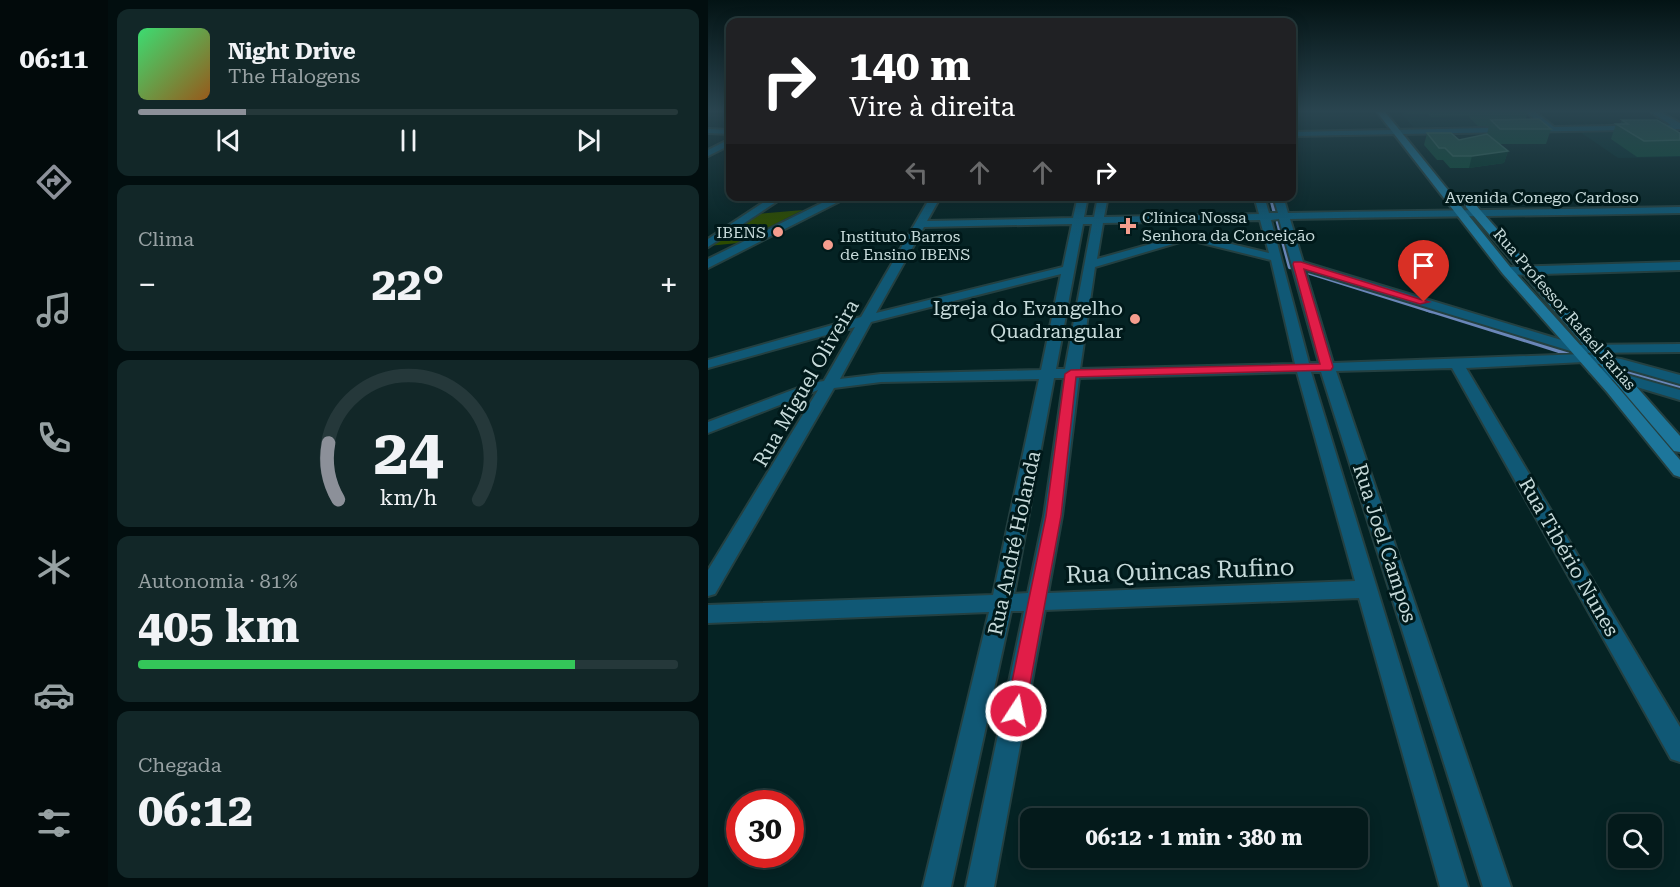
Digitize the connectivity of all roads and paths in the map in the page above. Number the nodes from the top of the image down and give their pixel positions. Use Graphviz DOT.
graph roads {
  1 [pos="1416,153"];
  2 [pos="1426,153"];
  3 [pos="772,201"];
  4 [pos="835,201"];
  5 [pos="933,201"];
  6 [pos="1082,201"];
  7 [pos="1102,201"];
  8 [pos="1262,201"];
  9 [pos="1277,201"];
  10 [pos="1680,205"];
  11 [pos="1680,210"];
  12 [pos="1469,212"];
  13 [pos="1273,216"];
  14 [pos="1098,220"];
  15 [pos="1078,221"];
  16 [pos="921,224"];
  17 [pos="708,244"];
  18 [pos="734,252"];
  19 [pos="708,254"];
  20 [pos="708,264"];
  21 [pos="1089,265"];
  22 [pos="1680,266"];
  23 [pos="1289,268"];
  24 [pos="1068,269"];
  25 [pos="1507,271"];
  26 [pos="1526,271"];
  27 [pos="868,319"];
  28 [pos="1680,348"];
  29 [pos="1591,358"];
  30 [pos="708,364"];
  31 [pos="1457,364"];
  32 [pos="1327,367"];
  33 [pos="1303,368"];
  34 [pos="1071,374"];
  35 [pos="1049,375"];
  36 [pos="1620,377"];
  37 [pos="1680,380"];
  38 [pos="831,383"];
  39 [pos="1680,395"];
  40 [pos="708,428"];
  41 [pos="1680,447"];
  42 [pos="1680,471"];
  43 [pos="708,588"];
  44 [pos="1366,590"];
  45 [pos="1038,602"];
  46 [pos="1002,603"];
  47 [pos="708,614"];
  48 [pos="1680,750"];
  49 [pos="937,887"];
  50 [pos="980,887"];
  51 [pos="1454,887"];
  52 [pos="1497,887"];
  1 -- 12 [label="main road, Rua Professor Rafael Farias"];
  2 -- 12 [label="main road, Rua Professor Rafael Farias"];
  3 -- 17 [label="street"];
  4 -- 18 [label="street"];
  5 -- 16 [label="street, Rua Miguel Oliveira"];
  6 -- 15 [label="street, Rua André Holanda"];
  7 -- 14 [label="street, Rua André Holanda"];
  8 -- 13 [label="street, Rua Joel Campos"];
  9 -- 13 [label="street, Rua Joel Campos"];
  10 -- 12 [label="street, Avenida Conego Cardoso"];
  11 -- 12 [label="street, Avenida Conego Cardoso"];
  12 -- 13 [label="street, Avenida Conego Cardoso"];
  12 -- 25 [label="main road, Rua Professor Rafael Farias"];
  12 -- 26 [label="main road, Rua Professor Rafael Farias"];
  13 -- 14 [label="street, Avenida Conego Cardoso"];
  13 -- 23 [label="street, Rua Joel Campos"];
  14 -- 15 [label="street, Avenida Conego Cardoso"];
  14 -- 21 [label="street, Rua André Holanda"];
  15 -- 16 [label="street, Avenida Conego Cardoso"];
  15 -- 24 [label="street, Rua André Holanda"];
  16 -- 27 [label="street, Rua Miguel Oliveira"];
  18 -- 19 [label="street"];
  18 -- 20 [label="street"];
  21 -- 23 [label="street"];
  21 -- 34 [label="street, Rua André Holanda"];
  22 -- 26 [label="street"];
  23 -- 29 [label="street"];
  23 -- 32 [label="street, Rua Joel Campos"];
  23 -- 33 [label="street, Rua Joel Campos"];
  24 -- 27 [label="street"];
  24 -- 35 [label="street, Rua André Holanda"];
  25 -- 26 [label="street"];
  25 -- 29 [label="main road, Rua Professor Rafael Farias"];
  26 -- 29 [label="main road, Rua Professor Rafael Farias"];
  27 -- 30 [label="street"];
  27 -- 38 [label="street, Rua Miguel Oliveira"];
  28 -- 29 [label="street"];
  29 -- 31 [label="street"];
  29 -- 36 [label="street"];
  29 -- 37 [label="street"];
  29 -- 42 [label="main road, Rua Professor Rafael Farias"];
  31 -- 32 [label="street"];
  31 -- 48 [label="street, Rua Tibério Nunes"];
  32 -- 33 [label="street"];
  32 -- 52 [label="street, Rua Joel Campos"];
  33 -- 34 [label="street"];
  33 -- 44 [label="street, Rua Joel Campos"];
  34 -- 35 [label="street"];
  34 -- 45 [label="street, Rua André Holanda"];
  35 -- 38 [label="street"];
  35 -- 46 [label="street, Rua André Holanda"];
  36 -- 39 [label="street"];
  36 -- 41 [label="main road, Rua Professor Rafael Farias"];
  38 -- 40 [label="street"];
  38 -- 43 [label="street, Rua Miguel Oliveira"];
  44 -- 45 [label="street, Rua Quincas Rufino"];
  44 -- 51 [label="street, Rua Joel Campos"];
  45 -- 46 [label="street, Rua Quincas Rufino"];
  45 -- 50 [label="street, Rua André Holanda"];
  46 -- 47 [label="street, Rua Quincas Rufino"];
  46 -- 49 [label="street, Rua André Holanda"];
}
